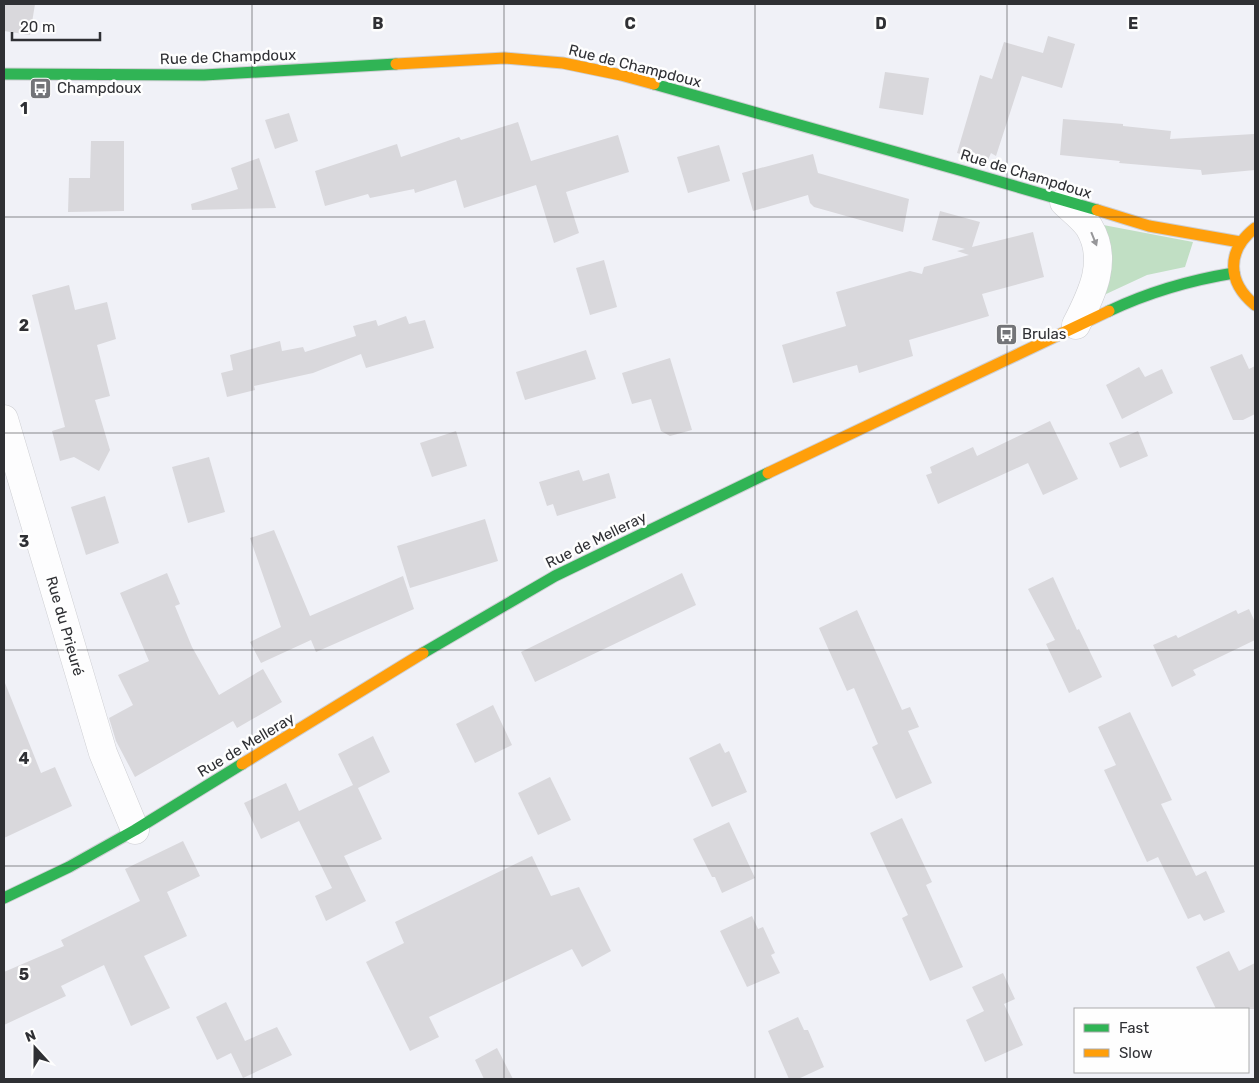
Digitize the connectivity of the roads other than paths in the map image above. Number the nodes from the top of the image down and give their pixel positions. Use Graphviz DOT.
graph roads {
  1 [pos="4,74"];
  2 [pos="1064,202"];
  3 [pos="1255,228"];
  4 [pos="1240,242"];
  5 [pos="1234,273"];
  6 [pos="1255,305"];
  7 [pos="1076,326"];
  8 [pos="4,419"];
  9 [pos="135,830"];
  10 [pos="4,898"];
  1 -- 2 [label="street, Rue de Champdoux"];
  2 -- 4 [label="street, Rue de Champdoux"];
  2 -- 7 [label="street, one-way"];
  3 -- 4 [label="street"];
  4 -- 5 [label="street"];
  5 -- 6 [label="street"];
  5 -- 7 [label="street, Rue de Melleray"];
  7 -- 9 [label="street, Rue de Melleray"];
  8 -- 9 [label="street, Rue du Prieuré"];
  9 -- 10 [label="street, Rue de Melleray"];
}
